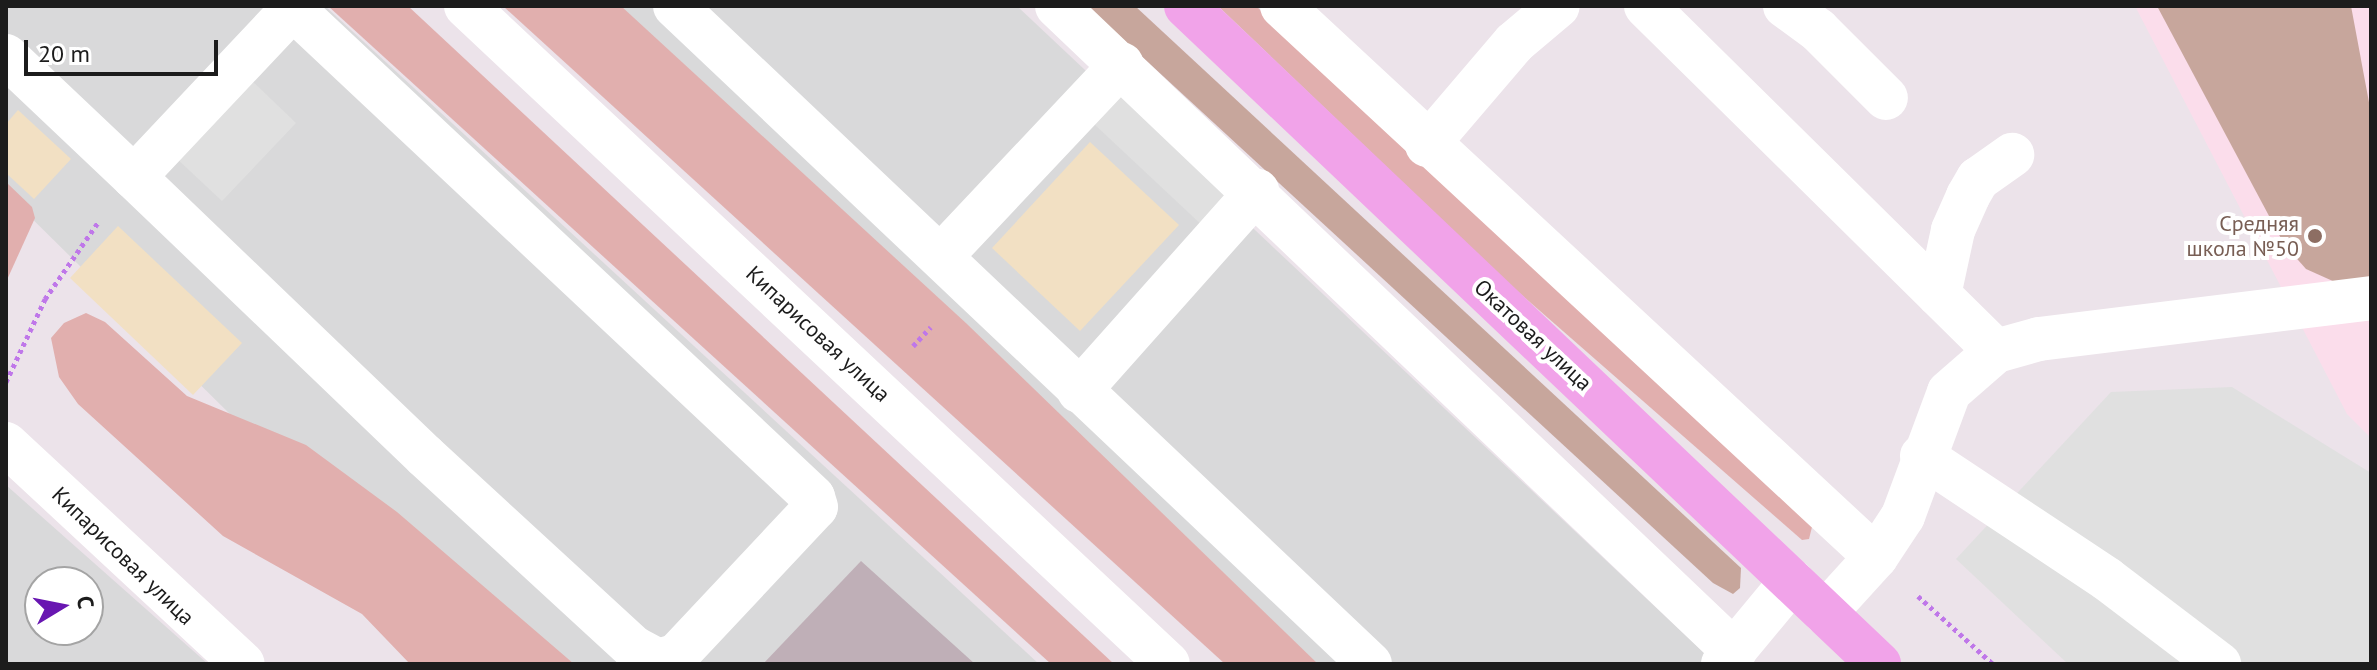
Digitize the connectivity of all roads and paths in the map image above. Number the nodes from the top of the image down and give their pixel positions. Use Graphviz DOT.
graph roads {
  1 [pos="466,6"];
  2 [pos="675,6"];
  3 [pos="1057,6"];
  4 [pos="1186,6"];
  5 [pos="1282,6"];
  6 [pos="1558,6"];
  7 [pos="1646,6"];
  8 [pos="1785,6"];
  9 [pos="291,7"];
  10 [pos="6,56"];
  11 [pos="1122,64"];
  12 [pos="1886,98"];
  13 [pos="1427,145"];
  14 [pos="2012,155"];
  15 [pos="134,177"];
  16 [pos="1257,191"];
  17 [pos="942,255"];
  18 [pos="972,287"];
  19 [pos="1939,295"];
  20 [pos="2371,298"];
  21 [pos="1996,351"];
  22 [pos="6,382"];
  23 [pos="872,386"];
  24 [pos="1079,391"];
  25 [pos="6,444"];
  26 [pos="1922,456"];
  27 [pos="1876,557"];
  28 [pos="1792,581"];
  29 [pos="1825,613"];
  30 [pos="1729,658"];
  31 [pos="243,664"];
  32 [pos="1168,664"];
  33 [pos="1370,664"];
  34 [pos="1879,664"];
  35 [pos="1993,664"];
  36 [pos="2219,664"];
  1 -- 23 [label="street, Кипарисовая улица"];
  2 -- 17 [label="street"];
  3 -- 11 [label="street"];
  4 -- 28 [label="main road, Окатовая улица"];
  5 -- 13 [label="street"];
  6 -- 13 [label="street"];
  7 -- 19 [label="street"];
  8 -- 12 [label="street"];
  9 -- 15 [label="street"];
  9 -- 15 [label="street"];
  10 -- 15 [label="street"];
  11 -- 16 [label="street"];
  11 -- 17 [label="street"];
  13 -- 27 [label="street"];
  14 -- 19 [label="street"];
  15 -- 22 [label="path"];
  16 -- 24 [label="street"];
  16 -- 30 [label="street"];
  17 -- 18 [label="street"];
  18 -- 23 [label="path"];
  18 -- 24 [label="street"];
  19 -- 21 [label="street"];
  20 -- 21 [label="street"];
  21 -- 26 [label="street"];
  23 -- 32 [label="street, Кипарисовая улица"];
  24 -- 33 [label="street"];
  25 -- 31 [label="street, Кипарисовая улица"];
  26 -- 27 [label="street"];
  26 -- 36 [label="street"];
  27 -- 29 [label="street"];
  27 -- 35 [label="path"];
  28 -- 29 [label="main road, Окатовая улица"];
  28 -- 30 [label="street"];
  29 -- 34 [label="main road, Окатовая улица"];
}
